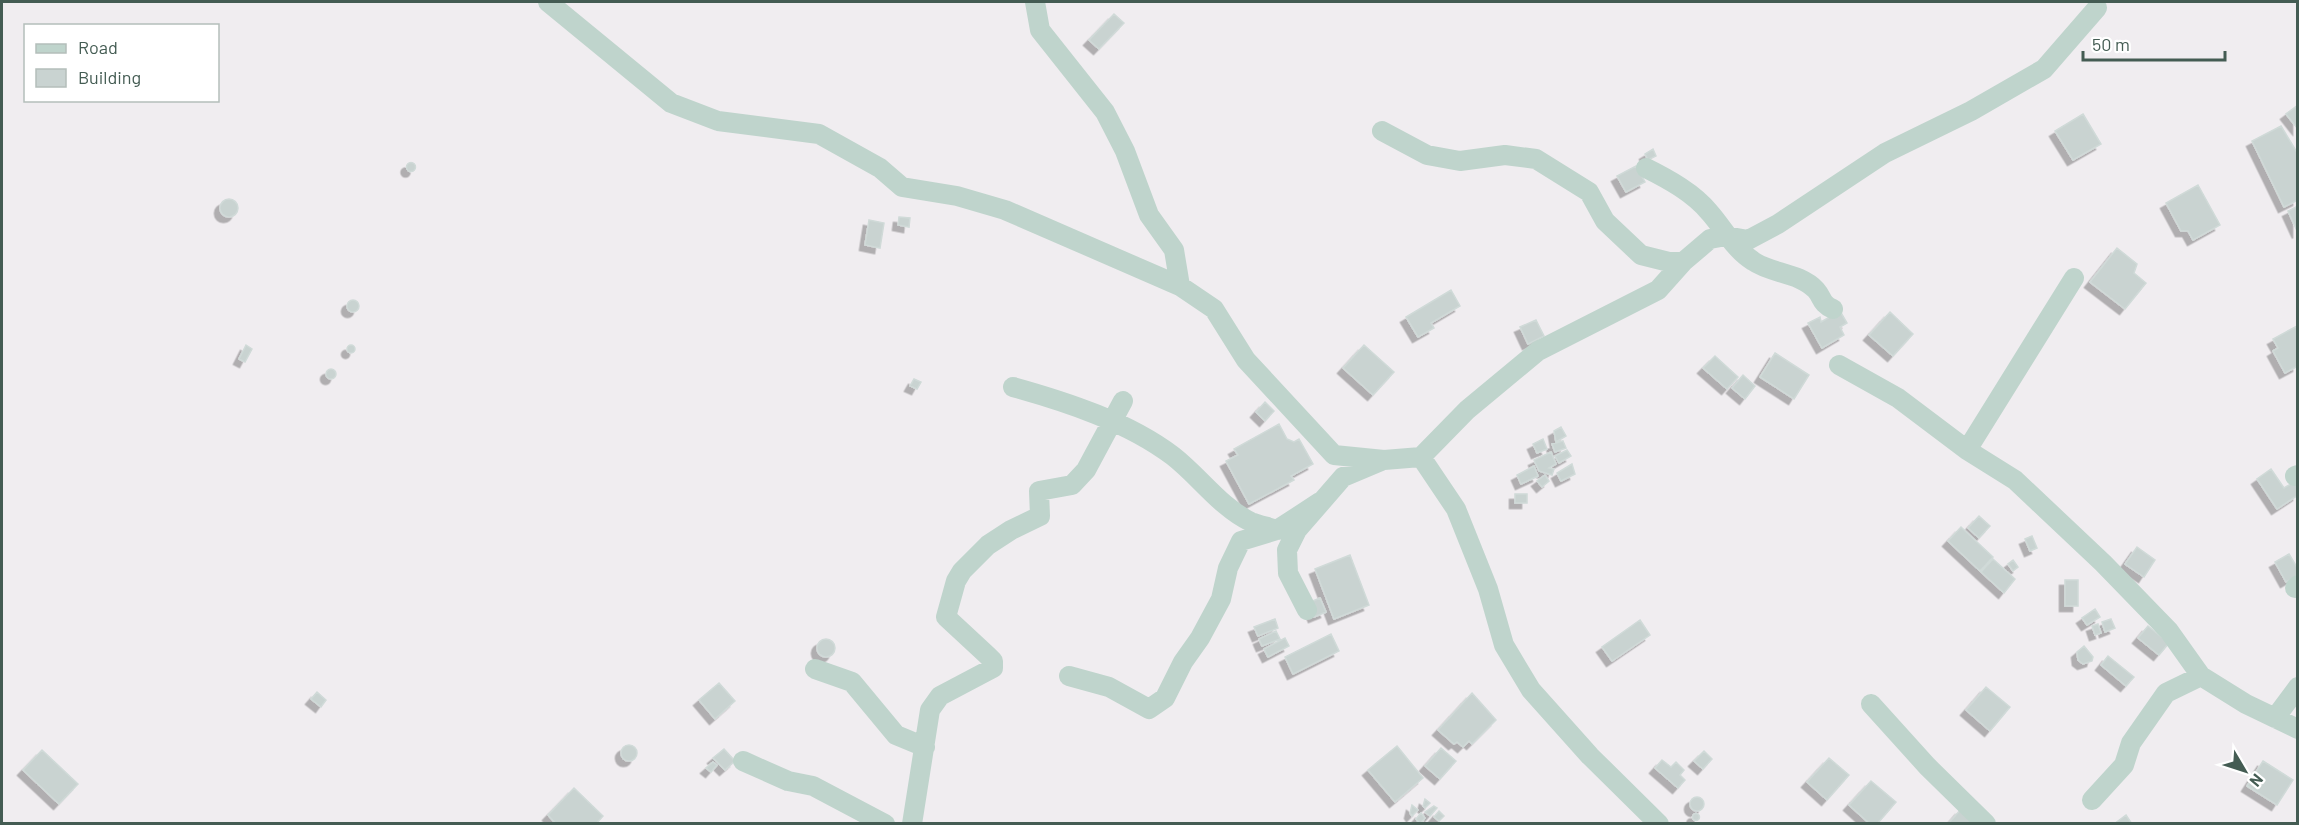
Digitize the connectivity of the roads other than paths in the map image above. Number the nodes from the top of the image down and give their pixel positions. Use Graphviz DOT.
graph roads {
  1 [pos="548,2"];
  2 [pos="1035,2"];
  3 [pos="2097,8"];
  4 [pos="1382,131"];
  5 [pos="1646,168"];
  6 [pos="1726,236"];
  7 [pos="1683,262"];
  8 [pos="2074,278"];
  9 [pos="1179,286"];
  10 [pos="1833,309"];
  11 [pos="1839,365"];
  12 [pos="1013,387"];
  13 [pos="1123,401"];
  14 [pos="1109,421"];
  15 [pos="1967,450"];
  16 [pos="1421,457"];
  17 [pos="1384,460"];
  18 [pos="1320,502"];
  19 [pos="1277,530"];
  20 [pos="1307,610"];
  21 [pos="815,669"];
  22 [pos="1069,676"];
  23 [pos="2201,676"];
  24 [pos="2298,687"];
  25 [pos="1871,704"];
  26 [pos="2275,718"];
  27 [pos="2298,729"];
  28 [pos="925,747"];
  29 [pos="743,761"];
  30 [pos="2092,800"];
  31 [pos="885,824"];
  32 [pos="912,824"];
  33 [pos="1659,824"];
  34 [pos="1986,824"];
  1 -- 9 [label="street"];
  2 -- 9 [label="street"];
  3 -- 6 [label="street"];
  4 -- 7 [label="street"];
  5 -- 6 [label="street"];
  6 -- 7 [label="street"];
  6 -- 10 [label="street"];
  7 -- 16 [label="street"];
  8 -- 15 [label="street"];
  9 -- 17 [label="street"];
  11 -- 15 [label="street"];
  12 -- 14 [label="street"];
  13 -- 14 [label="street"];
  14 -- 19 [label="street"];
  14 -- 28 [label="street"];
  15 -- 23 [label="street"];
  16 -- 17 [label="street"];
  16 -- 33 [label="street"];
  17 -- 18 [label="street"];
  18 -- 19 [label="street"];
  18 -- 20 [label="street"];
  19 -- 22 [label="street"];
  21 -- 28 [label="street"];
  23 -- 26 [label="street"];
  23 -- 30 [label="street"];
  24 -- 26 [label="street"];
  25 -- 34 [label="street"];
  26 -- 27 [label="street"];
  28 -- 32 [label="street"];
  29 -- 31 [label="street"];
}
